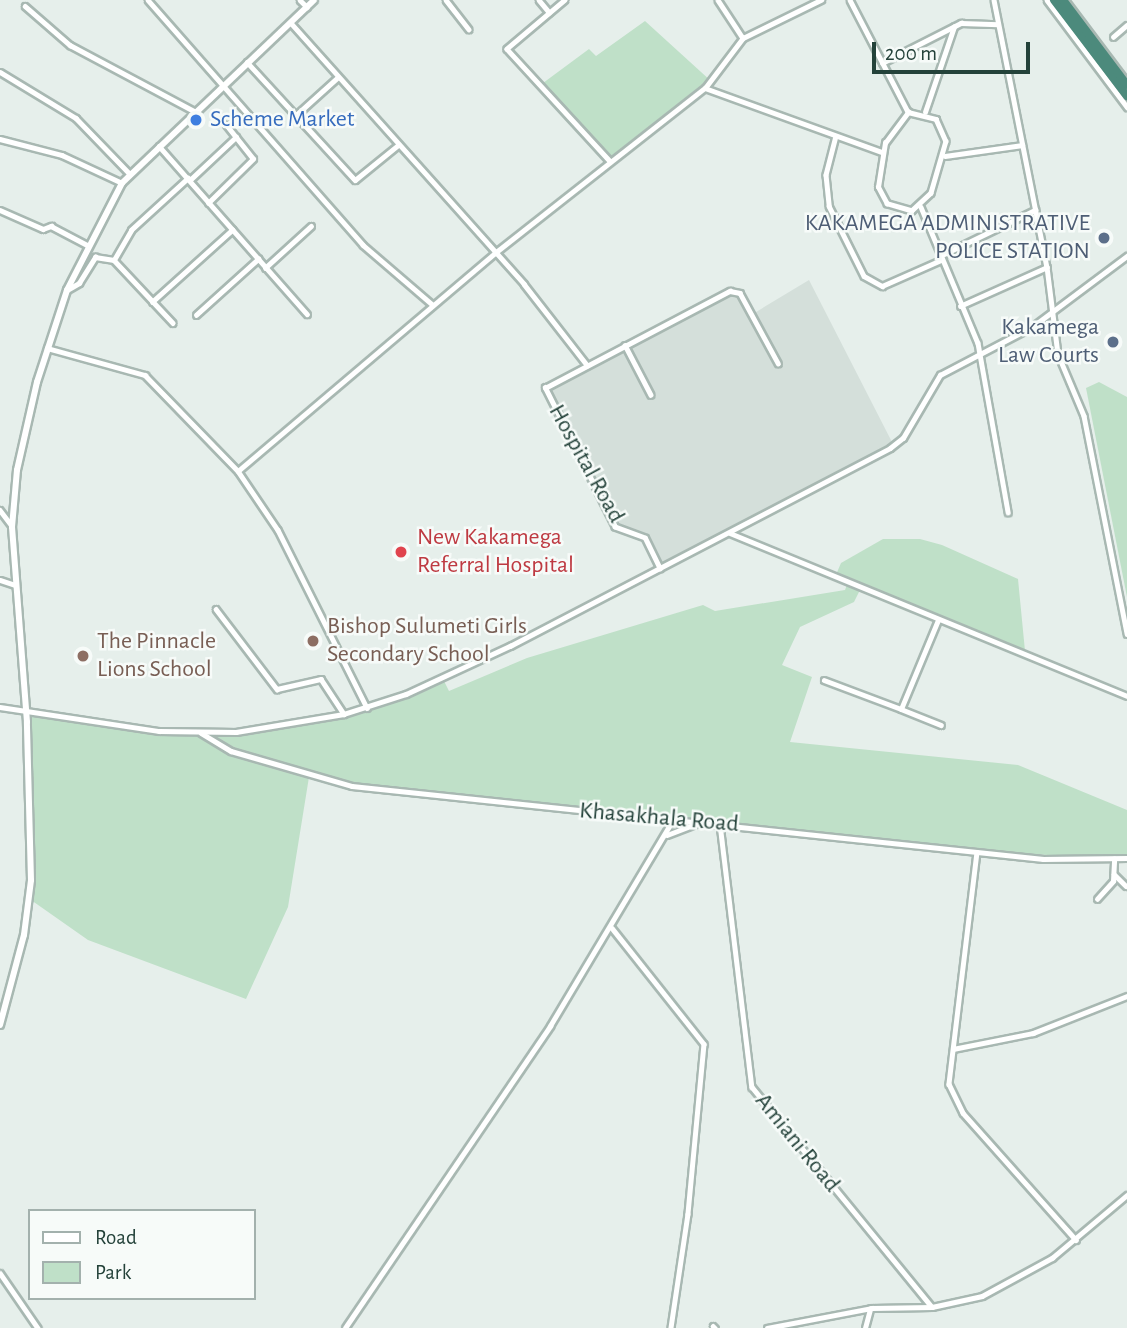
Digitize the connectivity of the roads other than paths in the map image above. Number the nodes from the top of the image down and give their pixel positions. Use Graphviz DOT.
graph roads {
  1 [pos="148,0"];
  2 [pos="300,0"];
  3 [pos="314,0"];
  4 [pos="446,0"];
  5 [pos="539,0"];
  6 [pos="565,0"];
  7 [pos="718,0"];
  8 [pos="821,0"];
  9 [pos="850,0"];
  10 [pos="994,0"];
  11 [pos="1047,0"];
  12 [pos="1054,0"];
  13 [pos="1063,0"];
  14 [pos="25,6"];
  15 [pos="307,7"];
  16 [pos="549,12"];
  17 [pos="291,23"];
  18 [pos="998,24"];
  19 [pos="1127,25"];
  20 [pos="955,26"];
  21 [pos="469,29"];
  22 [pos="1113,37"];
  23 [pos="743,38"];
  24 [pos="247,61"];
  25 [pos="882,64"];
  26 [pos="0,72"];
  27 [pos="337,78"];
  28 [pos="223,83"];
  29 [pos="1127,85"];
  30 [pos="705,88"];
  31 [pos="1127,96"];
  32 [pos="1127,107"];
  33 [pos="194,111"];
  34 [pos="908,112"];
  35 [pos="925,113"];
  36 [pos="295,116"];
  37 [pos="226,125"];
  38 [pos="836,136"];
  39 [pos="236,137"];
  40 [pos="0,139"];
  41 [pos="158,145"];
  42 [pos="1022,145"];
  43 [pos="398,146"];
  44 [pos="882,152"];
  45 [pos="945,156"];
  46 [pos="609,160"];
  47 [pos="130,174"];
  48 [pos="189,179"];
  49 [pos="122,183"];
  50 [pos="208,203"];
  51 [pos="921,207"];
  52 [pos="0,210"];
  53 [pos="1035,211"];
  54 [pos="311,226"];
  55 [pos="232,230"];
  56 [pos="87,245"];
  57 [pos="495,253"];
  58 [pos="1127,257"];
  59 [pos="941,258"];
  60 [pos="257,259"];
  61 [pos="114,260"];
  62 [pos="1046,267"];
  63 [pos="265,268"];
  64 [pos="67,290"];
  65 [pos="152,302"];
  66 [pos="433,306"];
  67 [pos="960,306"];
  68 [pos="1052,312"];
  69 [pos="307,314"];
  70 [pos="196,315"];
  71 [pos="173,323"];
  72 [pos="625,345"];
  73 [pos="47,348"];
  74 [pos="979,355"];
  75 [pos="778,363"];
  76 [pos="587,365"];
  77 [pos="652,394"];
  78 [pos="238,471"];
  79 [pos="0,510"];
  80 [pos="1008,512"];
  81 [pos="12,527"];
  82 [pos="729,533"];
  83 [pos="660,569"];
  84 [pos="0,580"];
  85 [pos="15,585"];
  86 [pos="216,609"];
  87 [pos="938,620"];
  88 [pos="1127,634"];
  89 [pos="824,680"];
  90 [pos="1127,696"];
  91 [pos="0,707"];
  92 [pos="367,708"];
  93 [pos="901,709"];
  94 [pos="26,714"];
  95 [pos="344,715"];
  96 [pos="941,725"];
  97 [pos="201,733"];
  98 [pos="673,820"];
  99 [pos="699,822"];
  100 [pos="720,824"];
  101 [pos="666,836"];
  102 [pos="976,852"];
  103 [pos="1127,858"];
  104 [pos="1114,859"];
  105 [pos="1114,874"];
  106 [pos="1126,886"];
  107 [pos="1097,899"];
  108 [pos="612,928"];
  109 [pos="1127,996"];
  110 [pos="0,1026"];
  111 [pos="953,1049"];
  112 [pos="1127,1195"];
  113 [pos="1076,1240"];
  114 [pos="0,1273"];
  115 [pos="932,1307"];
  116 [pos="872,1308"];
  117 [pos="38,1328"];
  118 [pos="345,1328"];
  119 [pos="671,1328"];
  120 [pos="767,1328"];
  121 [pos="865,1328"];
  1 -- 28 [label="street"];
  2 -- 15 [label="street"];
  3 -- 15 [label="main road"];
  4 -- 21 [label="street"];
  5 -- 16 [label="street"];
  6 -- 16 [label="street"];
  7 -- 23 [label="street"];
  8 -- 23 [label="street"];
  9 -- 25 [label="street"];
  10 -- 18 [label="street"];
  11 -- 32 [label="street"];
  12 -- 31 [label="highway"];
  13 -- 29 [label="highway"];
  14 -- 33 [label="street"];
  15 -- 17 [label="main road"];
  16 -- 46 [label="street"];
  17 -- 24 [label="main road"];
  17 -- 27 [label="street"];
  18 -- 20 [label="street"];
  18 -- 42 [label="street"];
  19 -- 22 [label="street"];
  20 -- 25 [label="street"];
  20 -- 35 [label="street"];
  23 -- 30 [label="street"];
  24 -- 28 [label="main road"];
  24 -- 36 [label="street"];
  25 -- 34 [label="street"];
  26 -- 47 [label="street"];
  27 -- 36 [label="street"];
  27 -- 43 [label="street"];
  28 -- 33 [label="main road"];
  28 -- 66 [label="street"];
  30 -- 38 [label="street"];
  30 -- 46 [label="street"];
  33 -- 41 [label="main road"];
  34 -- 35 [label="street"];
  34 -- 44 [label="street"];
  35 -- 45 [label="street"];
  36 -- 43 [label="street"];
  37 -- 39 [label="street"];
  38 -- 44 [label="street"];
  38 -- 59 [label="street"];
  39 -- 48 [label="street"];
  39 -- 50 [label="street"];
  40 -- 49 [label="street"];
  41 -- 47 [label="main road"];
  41 -- 48 [label="street"];
  42 -- 45 [label="street"];
  42 -- 53 [label="street"];
  43 -- 57 [label="street"];
  44 -- 51 [label="street"];
  45 -- 51 [label="street"];
  46 -- 57 [label="street"];
  47 -- 49 [label="main road"];
  48 -- 50 [label="street"];
  48 -- 61 [label="street"];
  49 -- 56 [label="main road"];
  50 -- 55 [label="street"];
  51 -- 59 [label="street"];
  52 -- 56 [label="street"];
  53 -- 59 [label="street"];
  53 -- 62 [label="street"];
  54 -- 63 [label="street"];
  55 -- 60 [label="street"];
  55 -- 65 [label="street"];
  56 -- 64 [label="main road"];
  57 -- 66 [label="street"];
  57 -- 76 [label="street"];
  58 -- 68 [label="street"];
  59 -- 67 [label="street"];
  60 -- 63 [label="street"];
  60 -- 70 [label="street"];
  61 -- 64 [label="street"];
  61 -- 65 [label="street"];
  62 -- 67 [label="street"];
  62 -- 68 [label="street"];
  63 -- 69 [label="street"];
  64 -- 73 [label="main road"];
  65 -- 71 [label="street"];
  66 -- 78 [label="street"];
  67 -- 74 [label="street"];
  68 -- 74 [label="street"];
  68 -- 88 [label="street"];
  72 -- 75 [label="street"];
  72 -- 76 [label="street"];
  72 -- 77 [label="street"];
  73 -- 78 [label="street"];
  73 -- 81 [label="main road"];
  74 -- 80 [label="street"];
  74 -- 82 [label="street"];
  76 -- 83 [label="street, Hospital Road"];
  78 -- 92 [label="street"];
  79 -- 81 [label="street"];
  81 -- 85 [label="main road"];
  82 -- 83 [label="street"];
  82 -- 87 [label="street"];
  83 -- 92 [label="street"];
  84 -- 85 [label="street"];
  85 -- 94 [label="main road"];
  86 -- 95 [label="street"];
  87 -- 90 [label="street"];
  87 -- 93 [label="street"];
  89 -- 93 [label="street"];
  91 -- 94 [label="street"];
  92 -- 95 [label="street"];
  93 -- 96 [label="street"];
  94 -- 97 [label="street"];
  94 -- 110 [label="main road"];
  95 -- 97 [label="street"];
  97 -- 98 [label="street, Khasakhala Road"];
  98 -- 99 [label="street, Khasakhala Road"];
  98 -- 101 [label="street"];
  99 -- 100 [label="street, Khasakhala Road"];
  99 -- 101 [label="street"];
  100 -- 102 [label="street, Khasakhala Road"];
  100 -- 115 [label="street, Amiani Road"];
  101 -- 108 [label="street"];
  102 -- 104 [label="street, Khasakhala Road"];
  102 -- 111 [label="street"];
  103 -- 104 [label="street, Khasakhala Road"];
  104 -- 105 [label="street"];
  105 -- 106 [label="street"];
  105 -- 107 [label="street"];
  108 -- 118 [label="street"];
  108 -- 119 [label="street"];
  109 -- 111 [label="street"];
  111 -- 113 [label="street"];
  112 -- 113 [label="street"];
  113 -- 115 [label="street"];
  114 -- 117 [label="street"];
  115 -- 116 [label="street"];
  116 -- 120 [label="street"];
  116 -- 121 [label="street"];
}
